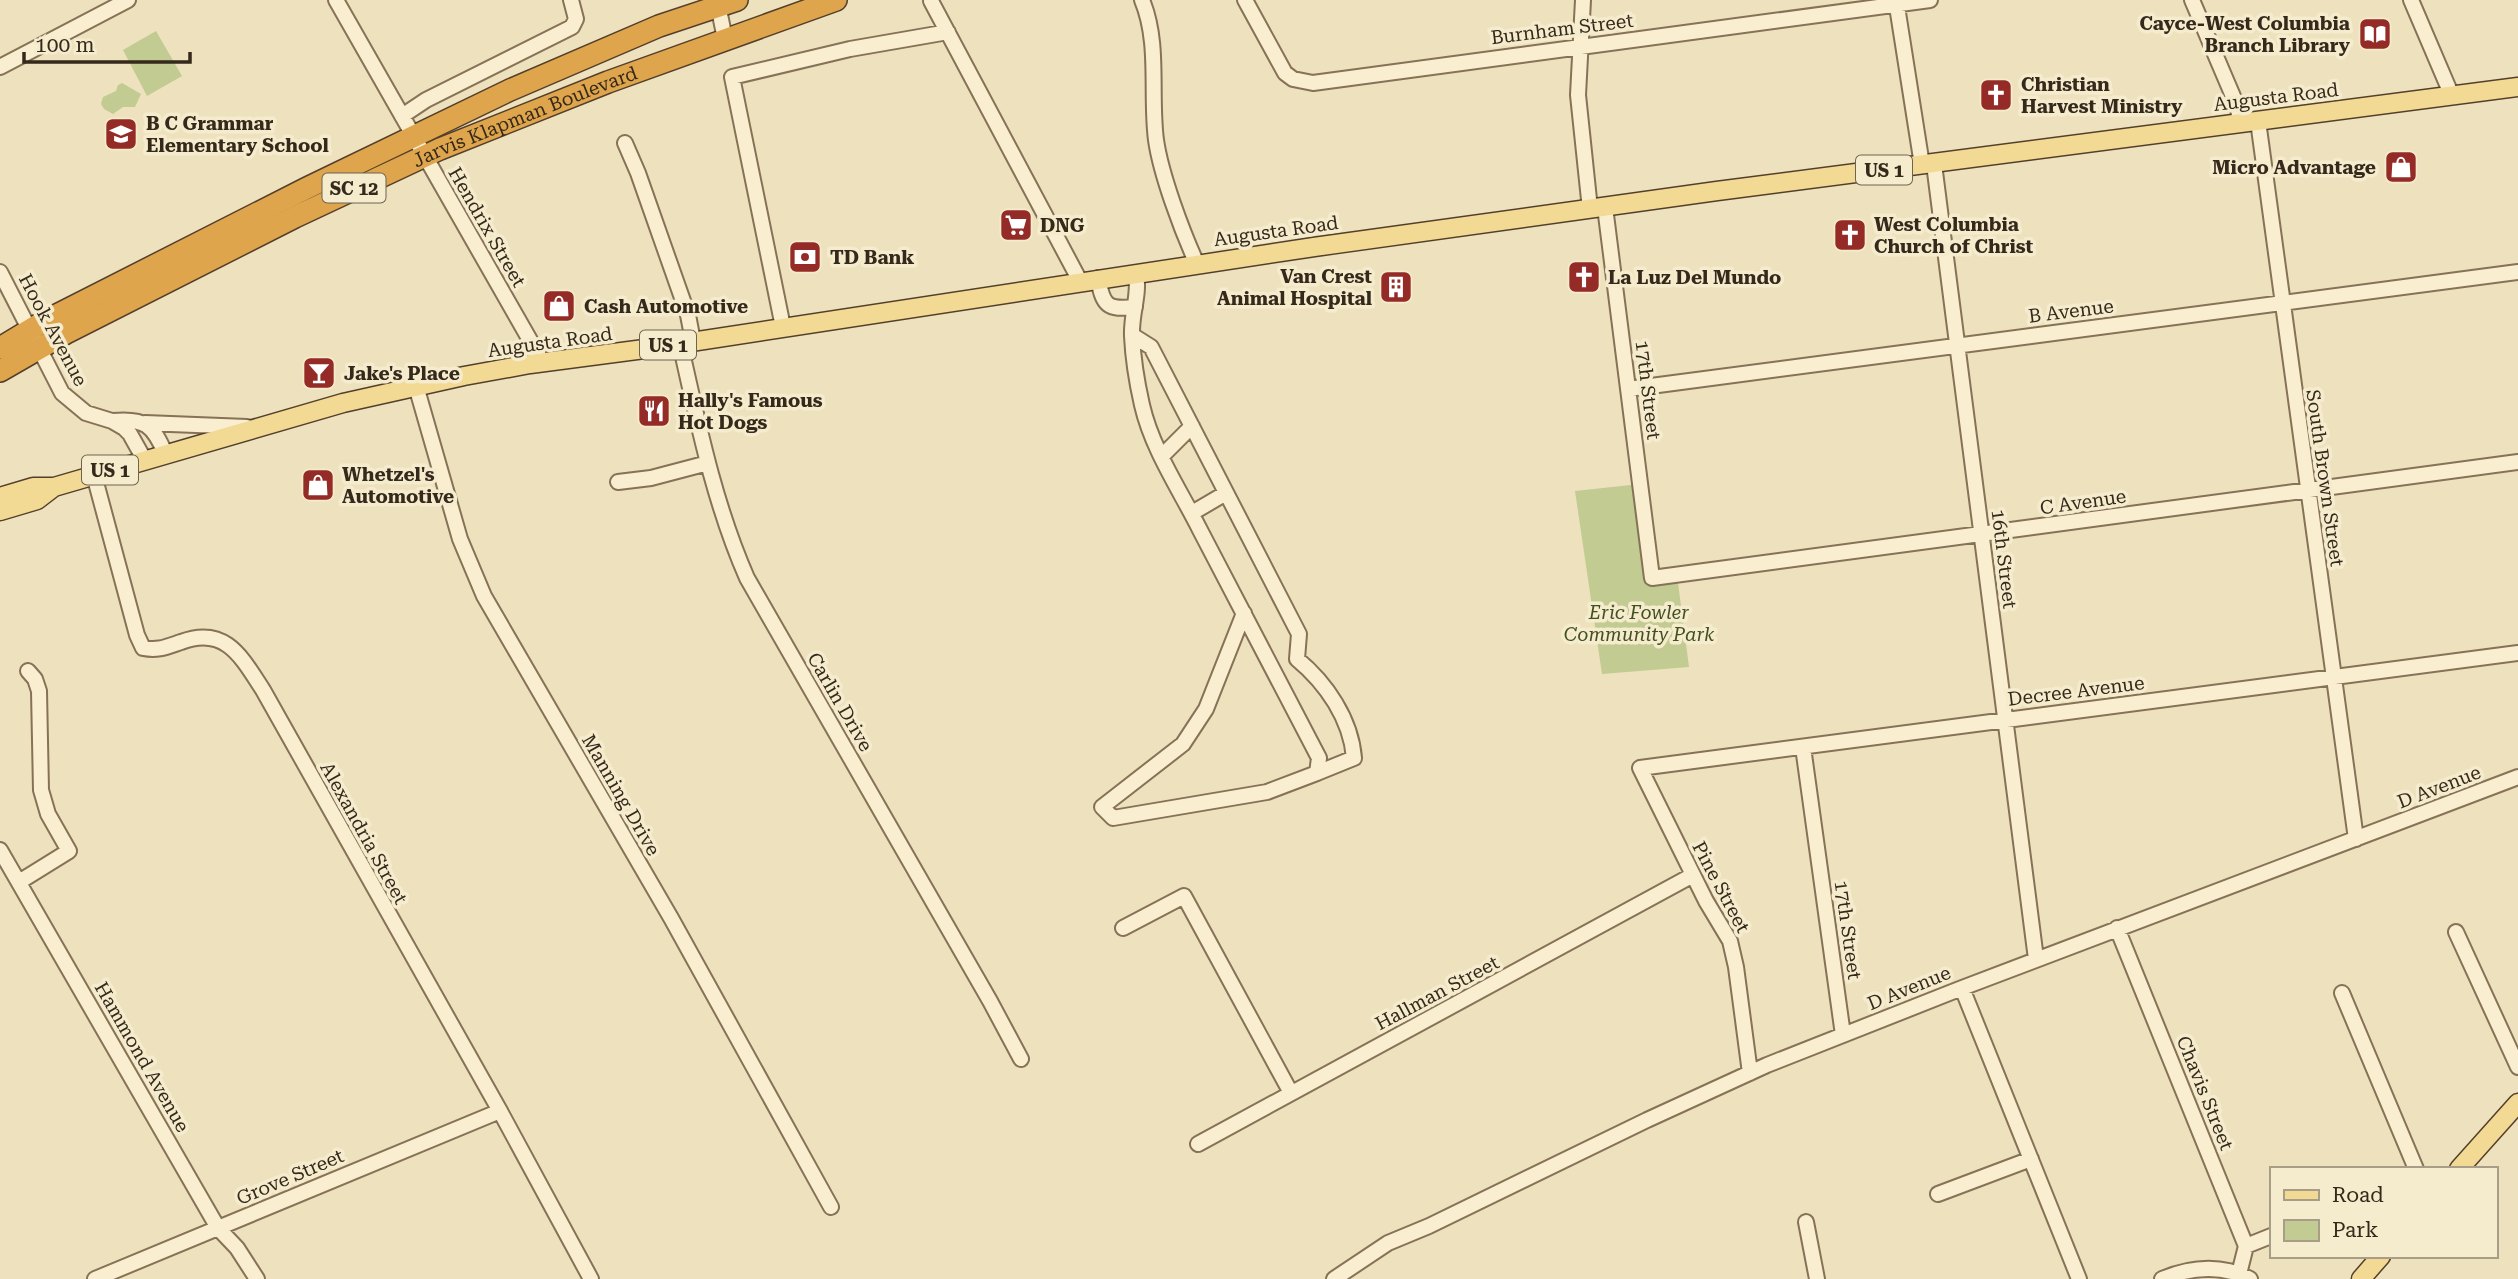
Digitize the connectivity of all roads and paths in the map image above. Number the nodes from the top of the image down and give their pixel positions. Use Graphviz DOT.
graph roads {
  1 [pos="128,0"];
  2 [pos="336,0"];
  3 [pos="571,0"];
  4 [pos="836,0"];
  5 [pos="1142,0"];
  6 [pos="1245,0"];
  7 [pos="1583,0"];
  8 [pos="1930,0"];
  9 [pos="2192,0"];
  10 [pos="2411,0"];
  11 [pos="931,1"];
  12 [pos="724,2"];
  13 [pos="1897,2"];
  14 [pos="948,32"];
  15 [pos="725,39"];
  16 [pos="1581,46"];
  17 [pos="0,67"];
  18 [pos="2518,87"];
  19 [pos="2452,96"];
  20 [pos="402,116"];
  21 [pos="2249,122"];
  22 [pos="414,136"];
  23 [pos="625,143"];
  24 [pos="425,156"];
  25 [pos="1928,165"];
  26 [pos="1598,209"];
  27 [pos="1197,264"];
  28 [pos="0,272"];
  29 [pos="2518,272"];
  30 [pos="1136,273"];
  31 [pos="1089,279"];
  32 [pos="2281,303"];
  33 [pos="1135,307"];
  34 [pos="783,327"];
  35 [pos="1132,335"];
  36 [pos="34,339"];
  37 [pos="687,342"];
  38 [pos="1957,345"];
  39 [pos="0,348"];
  40 [pos="543,363"];
  41 [pos="0,372"];
  42 [pos="416,386"];
  43 [pos="1628,389"];
  44 [pos="112,421"];
  45 [pos="145,423"];
  46 [pos="1192,426"];
  47 [pos="259,427"];
  48 [pos="165,453"];
  49 [pos="1162,456"];
  50 [pos="144,459"];
  51 [pos="708,463"];
  52 [pos="2518,463"];
  53 [pos="94,475"];
  54 [pos="618,482"];
  55 [pos="54,487"];
  56 [pos="2308,491"];
  57 [pos="1226,493"];
  58 [pos="0,497"];
  59 [pos="0,511"];
  60 [pos="1192,513"];
  61 [pos="1981,536"];
  62 [pos="1652,578"];
  63 [pos="1244,613"];
  64 [pos="2518,653"];
  65 [pos="1297,659"];
  66 [pos="28,671"];
  67 [pos="1273,671"];
  68 [pos="2334,677"];
  69 [pos="2005,720"];
  70 [pos="1803,747"];
  71 [pos="1640,768"];
  72 [pos="1317,772"];
  73 [pos="2518,777"];
  74 [pos="2356,839"];
  75 [pos="0,850"];
  76 [pos="1693,875"];
  77 [pos="19,882"];
  78 [pos="1123,928"];
  79 [pos="2117,928"];
  80 [pos="2456,932"];
  81 [pos="2036,959"];
  82 [pos="1962,988"];
  83 [pos="2343,993"];
  84 [pos="1843,1035"];
  85 [pos="1021,1059"];
  86 [pos="2518,1067"];
  87 [pos="1750,1073"];
  88 [pos="1292,1093"];
  89 [pos="2518,1103"];
  90 [pos="500,1111"];
  91 [pos="1198,1144"];
  92 [pos="2031,1159"];
  93 [pos="2415,1167"];
  94 [pos="2461,1167"];
  95 [pos="1938,1194"];
  96 [pos="831,1207"];
  97 [pos="1806,1222"];
  98 [pos="218,1228"];
  99 [pos="2270,1236"];
  100 [pos="2246,1246"];
  101 [pos="2379,1258"];
  102 [pos="2245,1277"];
  103 [pos="1341,1278"];
  104 [pos="95,1279"];
  105 [pos="257,1279"];
  106 [pos="591,1279"];
  107 [pos="1817,1279"];
  108 [pos="2079,1279"];
  109 [pos="2162,1279"];
  110 [pos="2361,1279"];
  1 -- 17 [label="street"];
  2 -- 20 [label="street, Hendrix Street"];
  3 -- 20 [label="street"];
  4 -- 15 [label="highway, Jarvis Klapman Boulevard / SC 12"];
  5 -- 27 [label="street"];
  6 -- 16 [label="street, Burnham Street"];
  7 -- 16 [label="street, 17th Street"];
  8 -- 13 [label="street, Burnham Street"];
  9 -- 21 [label="street, South Brown Street"];
  10 -- 19 [label="street"];
  11 -- 14 [label="street"];
  12 -- 15 [label="street"];
  12 -- 22 [label="highway, Jarvis Klapman Boulevard / SC 12"];
  13 -- 16 [label="street, Burnham Street"];
  13 -- 25 [label="street, 16th Street"];
  14 -- 31 [label="street"];
  14 -- 34 [label="street"];
  15 -- 24 [label="highway, Jarvis Klapman Boulevard / SC 12"];
  16 -- 26 [label="street, 17th Street"];
  18 -- 19 [label="main road, Augusta Road / US 1"];
  19 -- 21 [label="main road, Augusta Road / US 1"];
  20 -- 22 [label="street, Hendrix Street"];
  21 -- 25 [label="main road, Augusta Road / US 1"];
  21 -- 32 [label="street, South Brown Street"];
  22 -- 24 [label="street, Hendrix Street"];
  22 -- 36 [label="highway, Jarvis Klapman Boulevard / SC 12"];
  23 -- 37 [label="street, Carlin Drive"];
  24 -- 36 [label="highway, Jarvis Klapman Boulevard / SC 12"];
  24 -- 40 [label="street, Hendrix Street"];
  25 -- 26 [label="main road, Augusta Road / US 1"];
  25 -- 38 [label="street, 16th Street"];
  26 -- 27 [label="main road, Augusta Road / US 1"];
  26 -- 43 [label="street, 17th Street"];
  27 -- 30 [label="main road, Augusta Road / US 1"];
  28 -- 36 [label="street, Hook Avenue"];
  29 -- 32 [label="street, B Avenue"];
  30 -- 31 [label="main road, Augusta Road / US 1"];
  30 -- 33 [label="street"];
  31 -- 33 [label="street"];
  31 -- 34 [label="main road, Augusta Road / US 1"];
  32 -- 38 [label="street, B Avenue"];
  32 -- 56 [label="street, South Brown Street"];
  33 -- 35 [label="street"];
  34 -- 37 [label="main road, Augusta Road / US 1"];
  35 -- 46 [label="street"];
  35 -- 49 [label="street"];
  36 -- 39 [label="highway, Jarvis Klapman Boulevard / SC 12"];
  36 -- 41 [label="highway, Jarvis Klapman Boulevard / SC 12"];
  36 -- 44 [label="street, Hook Avenue"];
  37 -- 40 [label="main road, Augusta Road / US 1"];
  37 -- 51 [label="street, Carlin Drive"];
  38 -- 43 [label="street, B Avenue"];
  38 -- 61 [label="street, 16th Street"];
  40 -- 42 [label="main road, Augusta Road / US 1"];
  42 -- 47 [label="main road, Augusta Road / US 1"];
  42 -- 96 [label="street, Manning Drive"];
  43 -- 62 [label="street, 17th Street"];
  44 -- 45 [label="street, Hook Avenue"];
  44 -- 50 [label="street, Hook Avenue"];
  45 -- 47 [label="street, Hook Avenue"];
  45 -- 48 [label="street"];
  46 -- 49 [label="street"];
  46 -- 57 [label="street"];
  47 -- 48 [label="main road, Augusta Road / US 1"];
  48 -- 50 [label="main road, Augusta Road / US 1"];
  49 -- 60 [label="street"];
  50 -- 53 [label="main road, Augusta Road / US 1"];
  51 -- 54 [label="street"];
  51 -- 85 [label="street, Carlin Drive"];
  52 -- 56 [label="street, C Avenue"];
  53 -- 55 [label="main road, Augusta Road / US 1"];
  53 -- 90 [label="street, Alexandria Street"];
  55 -- 58 [label="main road, Augusta Road / US 1"];
  55 -- 59 [label="main road, Augusta Road / US 1"];
  56 -- 61 [label="street, C Avenue"];
  56 -- 68 [label="street, South Brown Street"];
  57 -- 60 [label="street"];
  57 -- 65 [label="street"];
  60 -- 63 [label="street"];
  61 -- 62 [label="street, C Avenue"];
  61 -- 69 [label="street, 16th Street"];
  63 -- 67 [label="street"];
  63 -- 72 [label="street"];
  64 -- 68 [label="street, Decree Avenue"];
  65 -- 67 [label="street"];
  65 -- 72 [label="street"];
  66 -- 77 [label="street"];
  67 -- 72 [label="street"];
  68 -- 69 [label="street, Decree Avenue"];
  68 -- 74 [label="street, South Brown Street"];
  69 -- 70 [label="street, Decree Avenue"];
  69 -- 81 [label="street, 16th Street"];
  70 -- 71 [label="street, Decree Avenue"];
  70 -- 84 [label="street, 17th Street"];
  71 -- 76 [label="street, Pine Street"];
  73 -- 74 [label="street, D Avenue"];
  74 -- 79 [label="street, D Avenue"];
  75 -- 77 [label="street, Hammond Avenue"];
  76 -- 87 [label="street, Pine Street"];
  76 -- 88 [label="street, Hallman Street"];
  77 -- 98 [label="street, Hammond Avenue"];
  78 -- 88 [label="street"];
  79 -- 81 [label="street, D Avenue"];
  79 -- 100 [label="street, Chavis Street"];
  80 -- 86 [label="street"];
  81 -- 82 [label="street, D Avenue"];
  82 -- 84 [label="street, D Avenue"];
  82 -- 92 [label="street"];
  83 -- 93 [label="street"];
  84 -- 87 [label="street, D Avenue"];
  87 -- 103 [label="street, D Avenue"];
  88 -- 91 [label="street, Hallman Street"];
  89 -- 94 [label="main road"];
  90 -- 98 [label="street, Grove Street"];
  90 -- 106 [label="street, Alexandria Street"];
  92 -- 95 [label="street"];
  92 -- 108 [label="street"];
  97 -- 107 [label="street"];
  98 -- 104 [label="street, Grove Street"];
  98 -- 105 [label="street, Hammond Avenue"];
  99 -- 100 [label="street"];
  100 -- 102 [label="street"];
  101 -- 110 [label="main road"];
  102 -- 109 [label="street"];
}
